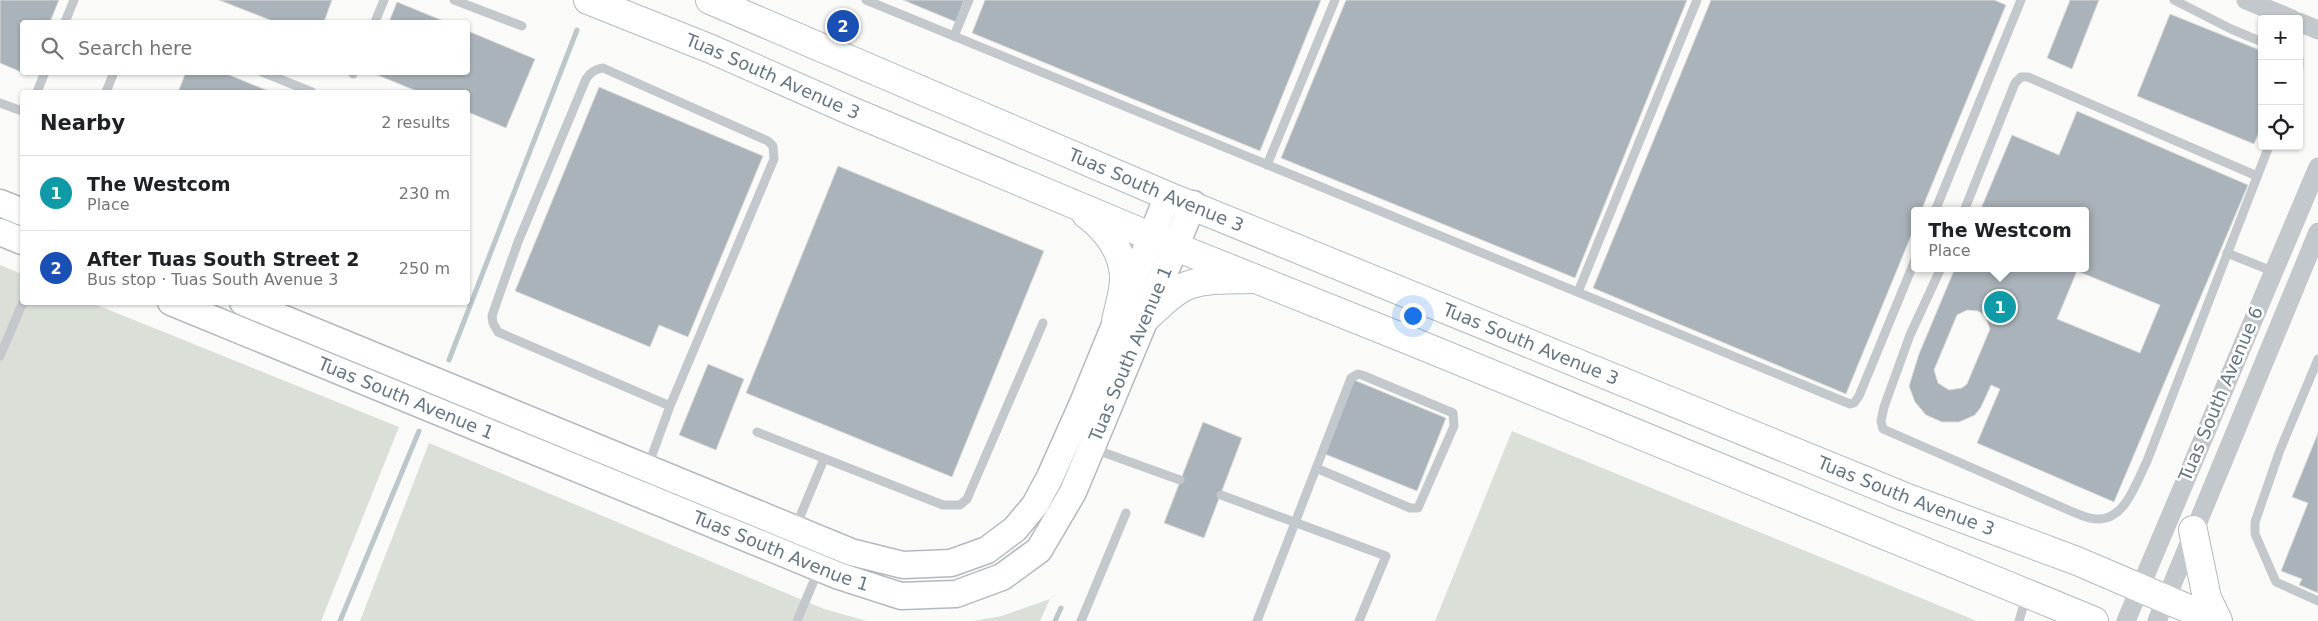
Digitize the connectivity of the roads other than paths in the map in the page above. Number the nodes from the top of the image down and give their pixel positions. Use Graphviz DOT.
graph roads {
  1 [pos="74,0"];
  2 [pos="384,0"];
  3 [pos="454,0"];
  4 [pos="588,0"];
  5 [pos="710,0"];
  6 [pos="866,0"];
  7 [pos="969,0"];
  8 [pos="1335,0"];
  9 [pos="1697,0"];
  10 [pos="2021,0"];
  11 [pos="2174,0"];
  12 [pos="2246,0"];
  13 [pos="2282,15"];
  14 [pos="66,20"];
  15 [pos="376,20"];
  16 [pos="2303,24"];
  17 [pos="522,26"];
  18 [pos="2318,30"];
  19 [pos="954,36"];
  20 [pos="2258,40"];
  21 [pos="44,75"];
  22 [pos="113,75"];
  23 [pos="270,75"];
  24 [pos="38,90"];
  25 [pos="107,90"];
  26 [pos="307,90"];
  27 [pos="0,103"];
  28 [pos="20,111"];
  29 [pos="2267,150"];
  30 [pos="1268,165"];
  31 [pos="2318,167"];
  32 [pos="2257,176"];
  33 [pos="1180,200"];
  34 [pos="1070,202"];
  35 [pos="0,203"];
  36 [pos="1937,207"];
  37 [pos="1966,207"];
  38 [pos="20,211"];
  39 [pos="0,232"];
  40 [pos="2318,232"];
  41 [pos="20,240"];
  42 [pos="1164,242"];
  43 [pos="2228,253"];
  44 [pos="1911,270"];
  45 [pos="2272,271"];
  46 [pos="1939,272"];
  47 [pos="1259,279"];
  48 [pos="1578,292"];
  49 [pos="22,305"];
  50 [pos="179,305"];
  51 [pos="250,305"];
  52 [pos="1147,317"];
  53 [pos="1116,321"];
  54 [pos="1043,322"];
  55 [pos="0,356"];
  56 [pos="2318,358"];
  57 [pos="670,406"];
  58 [pos="757,432"];
  59 [pos="1092,448"];
  60 [pos="824,459"];
  61 [pos="647,468"];
  62 [pos="1316,468"];
  63 [pos="1180,480"];
  64 [pos="1221,495"];
  65 [pos="1126,512"];
  66 [pos="1296,523"];
  67 [pos="795,529"];
  68 [pos="2193,530"];
  69 [pos="819,568"];
  70 [pos="2138,589"];
  71 [pos="2027,594"];
  72 [pos="2318,601"];
  73 [pos="2161,611"];
  74 [pos="797,621"];
  75 [pos="1081,621"];
  76 [pos="1257,621"];
  77 [pos="1359,621"];
  78 [pos="2019,621"];
  79 [pos="2094,621"];
  80 [pos="2126,621"];
  81 [pos="2218,621"];
  1 -- 14 [label="lane"];
  2 -- 15 [label="lane"];
  3 -- 17 [label="lane"];
  4 -- 34 [label="main road, Tuas South Avenue 3"];
  5 -- 33 [label="main road, Tuas South Avenue 3"];
  6 -- 19 [label="lane"];
  7 -- 19 [label="lane"];
  8 -- 30 [label="lane"];
  9 -- 48 [label="lane"];
  10 -- 36 [label="lane"];
  11 -- 20 [label="lane"];
  12 -- 13 [label="street"];
  16 -- 18 [label="street"];
  19 -- 30 [label="lane"];
  21 -- 24 [label="lane"];
  22 -- 25 [label="lane"];
  23 -- 26 [label="lane"];
  27 -- 28 [label="lane"];
  29 -- 32 [label="lane"];
  30 -- 48 [label="lane"];
  31 -- 45 [label="street, Tuas South Avenue 6"];
  32 -- 37 [label="lane"];
  32 -- 43 [label="lane"];
  33 -- 42 [label="main road, Tuas South Avenue 1"];
  33 -- 70 [label="main road, Tuas South Avenue 3"];
  34 -- 42 [label="main road, Tuas South Avenue 3"];
  34 -- 53 [label="main road"];
  35 -- 38 [label="main road"];
  39 -- 41 [label="main road"];
  40 -- 68 [label="street, Tuas South Avenue 6"];
  42 -- 47 [label="main road, Tuas South Avenue 3"];
  42 -- 52 [label="main road, Tuas South Avenue 1"];
  42 -- 53 [label="main road, Tuas South Avenue 1"];
  43 -- 45 [label="lane"];
  43 -- 46 [label="lane"];
  44 -- 48 [label="lane"];
  45 -- 70 [label="street, Tuas South Avenue 6"];
  47 -- 52 [label="main road"];
  47 -- 71 [label="main road, Tuas South Avenue 3"];
  49 -- 55 [label="lane"];
  50 -- 69 [label="main road, Tuas South Avenue 1"];
  51 -- 61 [label="main road, Tuas South Avenue 1"];
  52 -- 59 [label="main road, Tuas South Avenue 1"];
  53 -- 67 [label="main road, Tuas South Avenue 1"];
  54 -- 60 [label="lane"];
  56 -- 72 [label="lane"];
  57 -- 57 [label="lane"];
  57 -- 61 [label="lane"];
  58 -- 60 [label="lane"];
  59 -- 63 [label="lane"];
  59 -- 69 [label="main road, Tuas South Avenue 1"];
  60 -- 67 [label="lane"];
  61 -- 67 [label="main road, Tuas South Avenue 1"];
  62 -- 62 [label="lane"];
  62 -- 66 [label="lane"];
  64 -- 66 [label="lane"];
  65 -- 75 [label="lane"];
  66 -- 76 [label="lane"];
  66 -- 77 [label="lane"];
  68 -- 73 [label="street, Tuas South Avenue 6"];
  68 -- 81 [label="main road"];
  69 -- 74 [label="lane"];
  70 -- 73 [label="main road, Tuas South Avenue 3"];
  70 -- 80 [label="street, Tuas South Avenue 6"];
  71 -- 78 [label="lane"];
  71 -- 79 [label="main road, Tuas South Avenue 3"];
  73 -- 81 [label="main road, Tuas South Avenue 3"];
}
